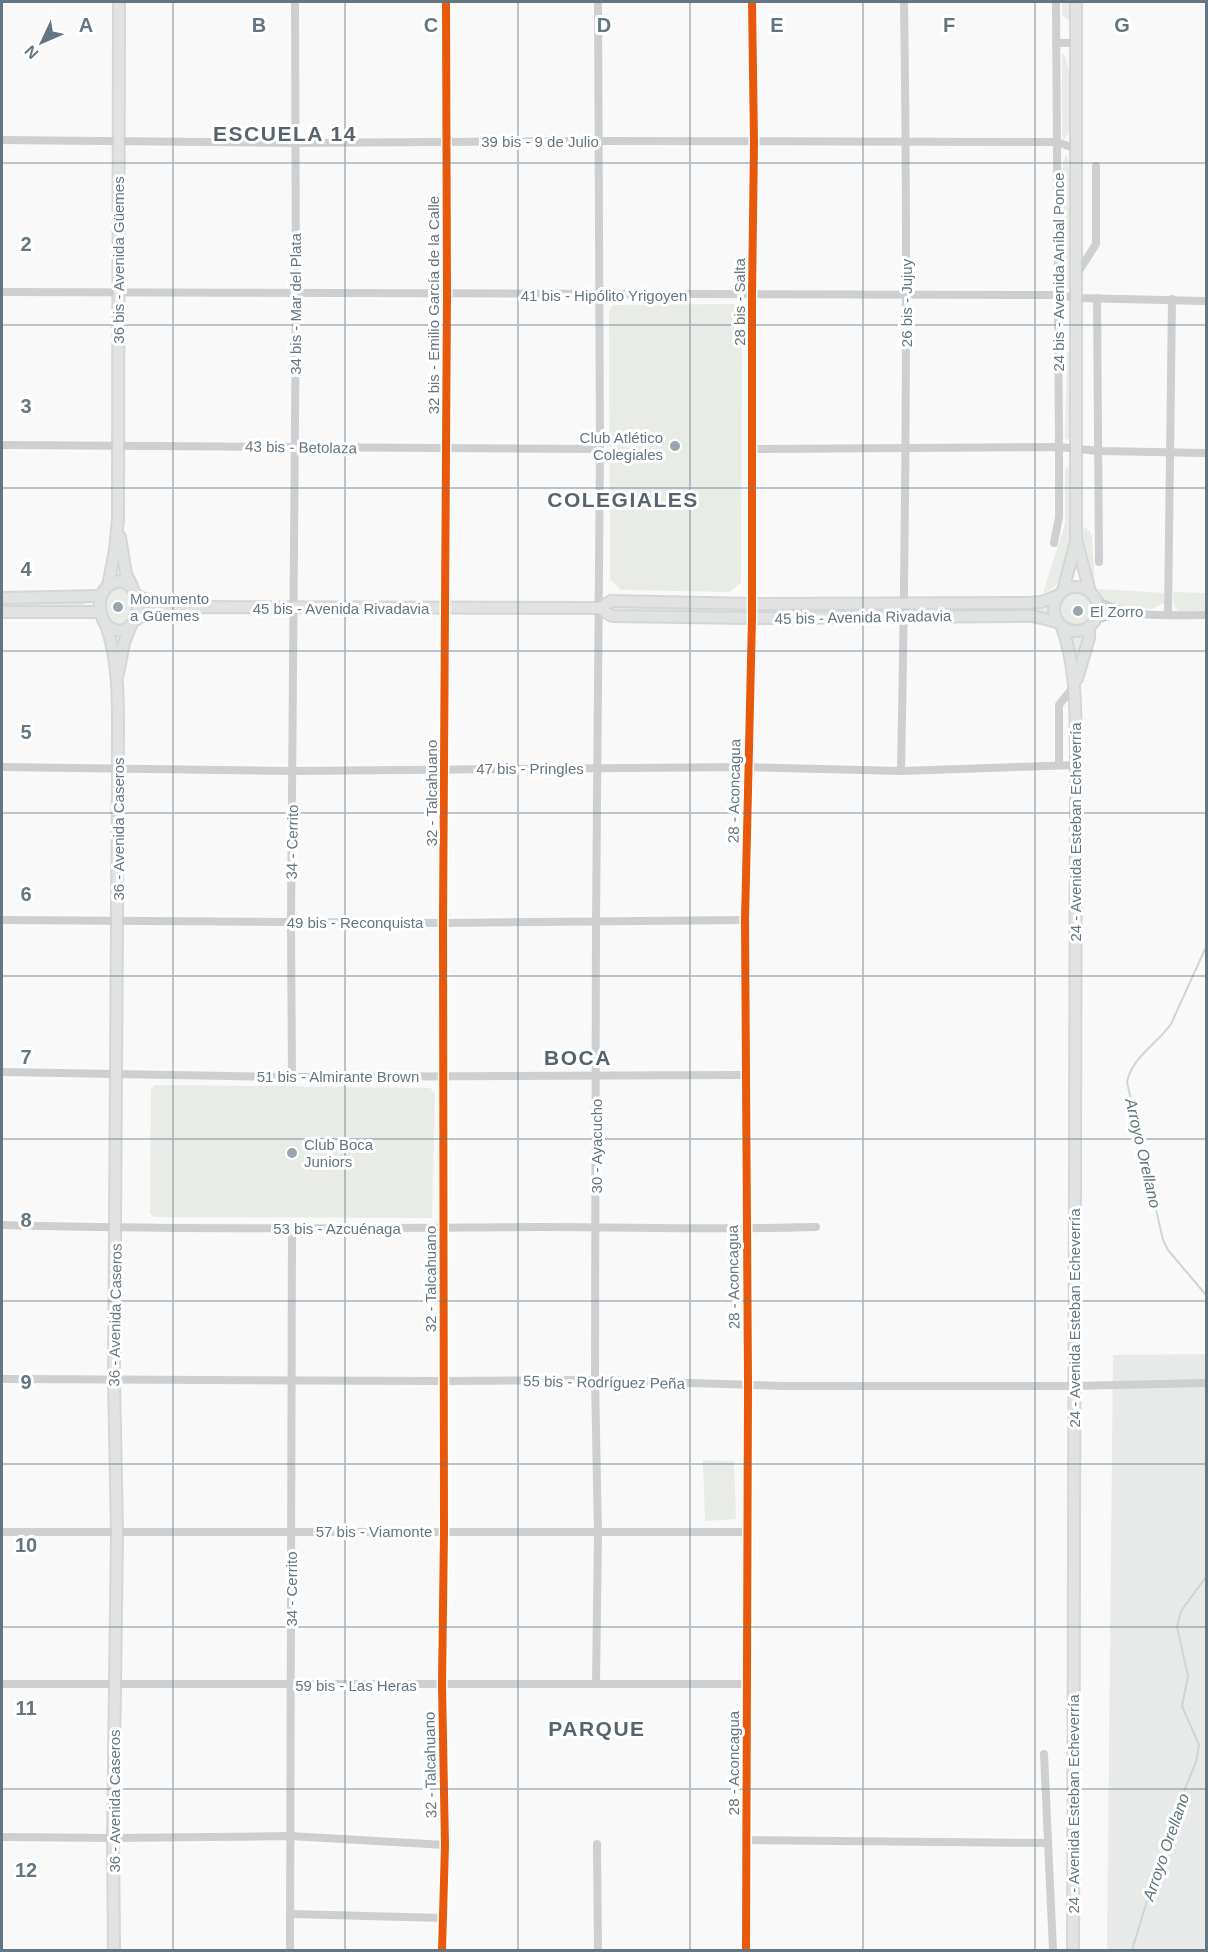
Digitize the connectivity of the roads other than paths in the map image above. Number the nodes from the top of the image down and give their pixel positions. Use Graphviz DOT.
graph roads {
  1 [pos="119,2"];
  2 [pos="296,2"];
  3 [pos="446,2"];
  4 [pos="598,2"];
  5 [pos="752,2"];
  6 [pos="904,2"];
  7 [pos="1056,2"];
  8 [pos="1076,2"];
  9 [pos="1056,43"];
  10 [pos="1076,43"];
  11 [pos="2,140"];
  12 [pos="118,140"];
  13 [pos="598,141"];
  14 [pos="447,142"];
  15 [pos="754,142"];
  16 [pos="906,142"];
  17 [pos="1057,142"];
  18 [pos="294,143"];
  19 [pos="1077,149"];
  20 [pos="1096,166"];
  21 [pos="1077,274"];
  22 [pos="2,292"];
  23 [pos="118,293"];
  24 [pos="296,295"];
  25 [pos="447,295"];
  26 [pos="600,295"];
  27 [pos="752,296"];
  28 [pos="906,296"];
  29 [pos="1058,296"];
  30 [pos="1097,297"];
  31 [pos="1077,298"];
  32 [pos="1172,299"];
  33 [pos="1206,301"];
  34 [pos="2,445"];
  35 [pos="118,446"];
  36 [pos="295,447"];
  37 [pos="1059,447"];
  38 [pos="1076,448"];
  39 [pos="445,449"];
  40 [pos="600,449"];
  41 [pos="752,449"];
  42 [pos="905,449"];
  43 [pos="1099,451"];
  44 [pos="1171,453"];
  45 [pos="1206,453"];
  46 [pos="118,518"];
  47 [pos="1076,539"];
  48 [pos="1054,543"];
  49 [pos="1099,562"];
  50 [pos="108,586"];
  51 [pos="135,594"];
  52 [pos="1060,594"];
  53 [pos="101,596"];
  54 [pos="1093,596"];
  55 [pos="2,598"];
  56 [pos="752,604"];
  57 [pos="904,604"];
  58 [pos="191,607"];
  59 [pos="294,607"];
  60 [pos="445,608"];
  61 [pos="598,608"];
  62 [pos="2,612"];
  63 [pos="100,612"];
  64 [pos="1126,612"];
  65 [pos="1168,615"];
  66 [pos="1206,615"];
  67 [pos="904,617"];
  68 [pos="752,618"];
  69 [pos="134,621"];
  70 [pos="1059,624"];
  71 [pos="1092,624"];
  72 [pos="106,625"];
  73 [pos="116,680"];
  74 [pos="1075,685"];
  75 [pos="1059,765"];
  76 [pos="1076,765"];
  77 [pos="2,767"];
  78 [pos="747,767"];
  79 [pos="118,768"];
  80 [pos="597,768"];
  81 [pos="446,769"];
  82 [pos="293,771"];
  83 [pos="901,771"];
  84 [pos="2,920"];
  85 [pos="118,920"];
  86 [pos="745,920"];
  87 [pos="596,921"];
  88 [pos="291,922"];
  89 [pos="443,923"];
  90 [pos="2,1072"];
  91 [pos="117,1074"];
  92 [pos="746,1075"];
  93 [pos="444,1076"];
  94 [pos="596,1076"];
  95 [pos="292,1077"];
  96 [pos="2,1225"];
  97 [pos="596,1227"];
  98 [pos="816,1227"];
  99 [pos="116,1228"];
  100 [pos="292,1228"];
  101 [pos="443,1228"];
  102 [pos="746,1229"];
  103 [pos="2,1379"];
  104 [pos="114,1380"];
  105 [pos="292,1380"];
  106 [pos="595,1380"];
  107 [pos="443,1382"];
  108 [pos="1206,1383"];
  109 [pos="748,1384"];
  110 [pos="1073,1386"];
  111 [pos="291,1531"];
  112 [pos="2,1532"];
  113 [pos="444,1532"];
  114 [pos="747,1532"];
  115 [pos="117,1533"];
  116 [pos="598,1533"];
  117 [pos="596,1683"];
  118 [pos="2,1684"];
  119 [pos="115,1684"];
  120 [pos="290,1684"];
  121 [pos="747,1684"];
  122 [pos="442,1685"];
  123 [pos="1044,1755"];
  124 [pos="290,1836"];
  125 [pos="2,1837"];
  126 [pos="113,1838"];
  127 [pos="746,1840"];
  128 [pos="1048,1843"];
  129 [pos="597,1844"];
  130 [pos="445,1845"];
  131 [pos="291,1914"];
  132 [pos="443,1918"];
  133 [pos="114,1950"];
  134 [pos="290,1950"];
  135 [pos="442,1950"];
  136 [pos="598,1950"];
  137 [pos="746,1950"];
  138 [pos="1053,1950"];
  139 [pos="1073,1950"];
  1 -- 12 [label="main road, 36 bis - Avenida Güemes"];
  2 -- 18 [label="street, 34 bis - Mar del Plata"];
  3 -- 14 [label="street, 32 bis - Emilio García de la Calle"];
  4 -- 13 [label="street, 30 - Ayacucho"];
  5 -- 15 [label="street, 28 bis - Salta"];
  6 -- 16 [label="street, 26 bis - Jujuy"];
  7 -- 9 [label="street, 24 bis - Avenida Aníbal Ponce"];
  8 -- 10 [label="main road, 24 bis - Avenida Aníbal Ponce"];
  9 -- 10 [label="street"];
  9 -- 17 [label="street, 24 bis - Avenida Aníbal Ponce"];
  10 -- 19 [label="main road, 24 bis - Avenida Aníbal Ponce"];
  11 -- 12 [label="street, 39 bis - 9 de Julio"];
  12 -- 18 [label="street, 39 bis - 9 de Julio"];
  12 -- 23 [label="main road, 36 bis - Avenida Güemes"];
  13 -- 14 [label="street, 39 bis - 9 de Julio"];
  13 -- 15 [label="street, 39 bis - 9 de Julio"];
  13 -- 26 [label="street, 30 - Ayacucho"];
  14 -- 18 [label="street, 39 bis - 9 de Julio"];
  14 -- 25 [label="street, 32 bis - Emilio García de la Calle"];
  15 -- 16 [label="street, 39 bis - 9 de Julio"];
  15 -- 27 [label="street, 28 bis - Salta"];
  16 -- 17 [label="street, 39 bis - 9 de Julio"];
  16 -- 28 [label="street, 26 bis - Jujuy"];
  17 -- 19 [label="street, 39 bis - 9 de Julio"];
  17 -- 29 [label="street, 24 bis - Avenida Aníbal Ponce"];
  18 -- 24 [label="street, 34 bis - Mar del Plata"];
  19 -- 21 [label="main road, 24 bis - Avenida Aníbal Ponce"];
  20 -- 21 [label="street, 24 bis - Avenida Aníbal Ponce"];
  21 -- 31 [label="main road, 24 bis - Avenida Aníbal Ponce"];
  22 -- 23 [label="street, 41 bis - Hipólito Yrigoyen"];
  23 -- 24 [label="street, 41 bis - Hipólito Yrigoyen"];
  23 -- 35 [label="main road, 36 bis - Avenida Güemes"];
  24 -- 25 [label="street, 41 bis - Hipólito Yrigoyen"];
  24 -- 36 [label="street, 34 bis - Mar del Plata"];
  25 -- 26 [label="street, 41 bis - Hipólito Yrigoyen"];
  25 -- 39 [label="street, 32 bis - Emilio García de la Calle"];
  26 -- 27 [label="street, 41 bis - Hipólito Yrigoyen"];
  26 -- 40 [label="street, 30 - Ayacucho"];
  27 -- 28 [label="street, 41 bis - Hipólito Yrigoyen"];
  27 -- 41 [label="street, 28 bis - Salta"];
  28 -- 29 [label="street, 41 bis - Hipólito Yrigoyen"];
  28 -- 42 [label="street, 26 bis - Jujuy"];
  29 -- 31 [label="street, 41 bis - Hipólito Yrigoyen"];
  29 -- 37 [label="street, 24 bis - Avenida Aníbal Ponce"];
  30 -- 31 [label="street, 41 bis - Hipólito Yrigoyen"];
  30 -- 32 [label="street, 41 bis - Hipólito Yrigoyen"];
  30 -- 43 [label="street"];
  31 -- 38 [label="main road, 24 bis - Avenida Aníbal Ponce"];
  32 -- 33 [label="street, 41 bis - Hipólito Yrigoyen"];
  32 -- 44 [label="street"];
  34 -- 35 [label="street, 43 bis - Betolaza"];
  35 -- 36 [label="street, 43 bis - Betolaza"];
  35 -- 46 [label="main road, 36 bis - Avenida Güemes"];
  36 -- 39 [label="street, 43 bis - Betolaza"];
  36 -- 59 [label="street, 34 bis - Mar del Plata"];
  37 -- 38 [label="street"];
  37 -- 42 [label="street"];
  37 -- 48 [label="street, 24 bis - Avenida Aníbal Ponce"];
  38 -- 43 [label="street"];
  38 -- 47 [label="main road, 24 bis - Avenida Aníbal Ponce"];
  39 -- 40 [label="street, 43 bis - Betolaza"];
  39 -- 60 [label="street, 32 bis - Emilio García de la Calle"];
  40 -- 61 [label="street, 30 - Ayacucho"];
  41 -- 42 [label="street"];
  41 -- 56 [label="street, 28 bis - Salta"];
  42 -- 57 [label="street, 26 bis - Jujuy"];
  43 -- 44 [label="street"];
  43 -- 49 [label="street"];
  44 -- 45 [label="street"];
  44 -- 65 [label="street"];
  46 -- 50 [label="main road, 36 bis - Avenida Güemes"];
  46 -- 51 [label="main road, 36 bis - Avenida Güemes"];
  47 -- 52 [label="main road, 24 bis - Avenida Aníbal Ponce"];
  47 -- 54 [label="main road, 24 bis - Avenida Aníbal Ponce"];
  50 -- 51 [label="main road"];
  50 -- 53 [label="main road"];
  51 -- 58 [label="main road, 45 bis - Avenida Rivadavia"];
  51 -- 69 [label="main road"];
  52 -- 54 [label="main road"];
  52 -- 57 [label="main road, 45 bis - Avenida Rivadavia"];
  52 -- 70 [label="main road"];
  53 -- 55 [label="main road"];
  53 -- 63 [label="main road"];
  54 -- 64 [label="street"];
  54 -- 71 [label="main road"];
  56 -- 57 [label="main road, 45 bis - Avenida Rivadavia"];
  56 -- 61 [label="main road, 45 bis - Avenida Rivadavia"];
  56 -- 68 [label="street, 28 - Aconcagua"];
  57 -- 67 [label="street, 26 bis - Jujuy"];
  58 -- 59 [label="main road, 45 bis - Avenida Rivadavia"];
  58 -- 69 [label="main road, 45 bis - Avenida Rivadavia"];
  59 -- 60 [label="main road, 45 bis - Avenida Rivadavia"];
  59 -- 82 [label="street, 34 - Cerrito"];
  60 -- 61 [label="main road, 45 bis - Avenida Rivadavia"];
  60 -- 81 [label="street, 32 - Talcahuano"];
  61 -- 68 [label="main road, 45 bis - Avenida Rivadavia"];
  61 -- 80 [label="street, 30 - Ayacucho"];
  62 -- 63 [label="main road"];
  63 -- 72 [label="main road"];
  64 -- 65 [label="street"];
  64 -- 71 [label="street"];
  65 -- 66 [label="street"];
  67 -- 68 [label="main road, 45 bis - Avenida Rivadavia"];
  67 -- 70 [label="main road, 45 bis - Avenida Rivadavia"];
  67 -- 83 [label="street, 26 bis - Jujuy"];
  68 -- 78 [label="street, 28 - Aconcagua"];
  69 -- 72 [label="main road"];
  69 -- 73 [label="main road, 36 - Avenida Caseros"];
  70 -- 71 [label="main road"];
  70 -- 74 [label="main road, 24 - Avenida Esteban Echeverría"];
  71 -- 74 [label="main road, 24 - Avenida Esteban Echeverría"];
  72 -- 73 [label="main road, 36 - Avenida Caseros"];
  73 -- 79 [label="main road, 36 - Avenida Caseros"];
  74 -- 75 [label="street, 24 - Avenida Esteban Echeverría"];
  74 -- 76 [label="main road, 24 - Avenida Esteban Echeverría"];
  75 -- 76 [label="street, 47 bis - Pringles"];
  75 -- 83 [label="street, 47 bis - Pringles"];
  76 -- 110 [label="main road, 24 - Avenida Esteban Echeverría"];
  77 -- 79 [label="street, 47 bis - Pringles"];
  78 -- 80 [label="street, 47 bis - Pringles"];
  78 -- 83 [label="street, 47 bis - Pringles"];
  78 -- 86 [label="street, 28 - Aconcagua"];
  79 -- 82 [label="street, 47 bis - Pringles"];
  79 -- 85 [label="main road, 36 - Avenida Caseros"];
  80 -- 81 [label="street, 47 bis - Pringles"];
  80 -- 87 [label="street, 30 - Ayacucho"];
  81 -- 82 [label="street, 47 bis - Pringles"];
  81 -- 89 [label="street, 32 - Talcahuano"];
  82 -- 88 [label="street, 34 - Cerrito"];
  84 -- 85 [label="street, 49 bis - Reconquista"];
  85 -- 88 [label="street, 49 bis - Reconquista"];
  85 -- 91 [label="main road, 36 - Avenida Caseros"];
  86 -- 87 [label="street, 49 bis - Reconquista"];
  86 -- 92 [label="street, 28 - Aconcagua"];
  87 -- 89 [label="street, 49 bis - Reconquista"];
  87 -- 94 [label="street, 30 - Ayacucho"];
  88 -- 89 [label="street, 49 bis - Reconquista"];
  88 -- 95 [label="street, 34 - Cerrito"];
  89 -- 93 [label="street, 32 - Talcahuano"];
  90 -- 91 [label="street, 51 bis - Almirante Brown"];
  91 -- 95 [label="street, 51 bis - Almirante Brown"];
  91 -- 99 [label="main road, 36 - Avenida Caseros"];
  92 -- 94 [label="street, 51 bis - Almirante Brown"];
  92 -- 102 [label="street, 28 - Aconcagua"];
  93 -- 94 [label="street, 51 bis - Almirante Brown"];
  93 -- 95 [label="street, 51 bis - Almirante Brown"];
  93 -- 101 [label="street, 32 - Talcahuano"];
  94 -- 97 [label="street, 30 - Ayacucho"];
  96 -- 99 [label="street, 53 bis - Azcuénaga"];
  97 -- 101 [label="street, 53 bis - Azcuénaga"];
  97 -- 102 [label="street, 53 bis - Azcuénaga"];
  97 -- 106 [label="street, 30 - Ayacucho"];
  98 -- 102 [label="street, 53 bis - Azcuénaga"];
  99 -- 100 [label="street, 53 bis - Azcuénaga"];
  99 -- 104 [label="main road, 36 - Avenida Caseros"];
  100 -- 101 [label="street, 53 bis - Azcuénaga"];
  100 -- 105 [label="street, 34 - Cerrito"];
  101 -- 107 [label="street, 32 - Talcahuano"];
  102 -- 109 [label="street, 28 - Aconcagua"];
  103 -- 104 [label="street, 55 bis - Rodríguez Peña"];
  104 -- 105 [label="street, 55 bis - Rodríguez Peña"];
  104 -- 115 [label="main road, 36 - Avenida Caseros"];
  105 -- 107 [label="street, 55 bis - Rodríguez Peña"];
  105 -- 111 [label="street, 34 - Cerrito"];
  106 -- 107 [label="street, 55 bis - Rodríguez Peña"];
  106 -- 109 [label="street, 55 bis - Rodríguez Peña"];
  106 -- 116 [label="street, 30 - Ayacucho"];
  107 -- 113 [label="street, 32 - Talcahuano"];
  108 -- 110 [label="street, 55 bis - Rodríguez Peña"];
  109 -- 110 [label="street, 55 bis - Rodríguez Peña"];
  109 -- 114 [label="street, 28 - Aconcagua"];
  110 -- 139 [label="main road, 24 - Avenida Esteban Echeverría"];
  111 -- 113 [label="street, 57 bis - Viamonte"];
  111 -- 115 [label="street, 57 bis - Viamonte"];
  111 -- 120 [label="street, 34 - Cerrito"];
  112 -- 115 [label="street, 57 bis - Viamonte"];
  113 -- 116 [label="street, 57 bis - Viamonte"];
  113 -- 122 [label="street, 32 - Talcahuano"];
  114 -- 116 [label="street, 57 bis - Viamonte"];
  114 -- 121 [label="street, 28 - Aconcagua"];
  115 -- 119 [label="main road, 36 - Avenida Caseros"];
  116 -- 117 [label="street, 30 - Ayacucho"];
  117 -- 121 [label="street, 59 bis - Las Heras"];
  117 -- 122 [label="street, 59 bis - Las Heras"];
  118 -- 119 [label="street, 59 bis - Las Heras"];
  119 -- 120 [label="street, 59 bis - Las Heras"];
  119 -- 126 [label="main road, 36 - Avenida Caseros"];
  120 -- 122 [label="street, 59 bis - Las Heras"];
  120 -- 124 [label="street, 34 - Cerrito"];
  121 -- 127 [label="street, 28 - Aconcagua"];
  122 -- 130 [label="street, 32 - Talcahuano"];
  123 -- 128 [label="street"];
  124 -- 126 [label="street"];
  124 -- 130 [label="street"];
  124 -- 131 [label="street, 34 - Cerrito"];
  125 -- 126 [label="street"];
  126 -- 133 [label="main road, 36 - Avenida Caseros"];
  127 -- 128 [label="street"];
  127 -- 137 [label="street, 28 - Aconcagua"];
  128 -- 138 [label="street"];
  129 -- 136 [label="street"];
  130 -- 132 [label="street, 32 - Talcahuano"];
  131 -- 132 [label="street"];
  131 -- 134 [label="street, 34 - Cerrito"];
  132 -- 135 [label="street, 32 - Talcahuano"];
}
